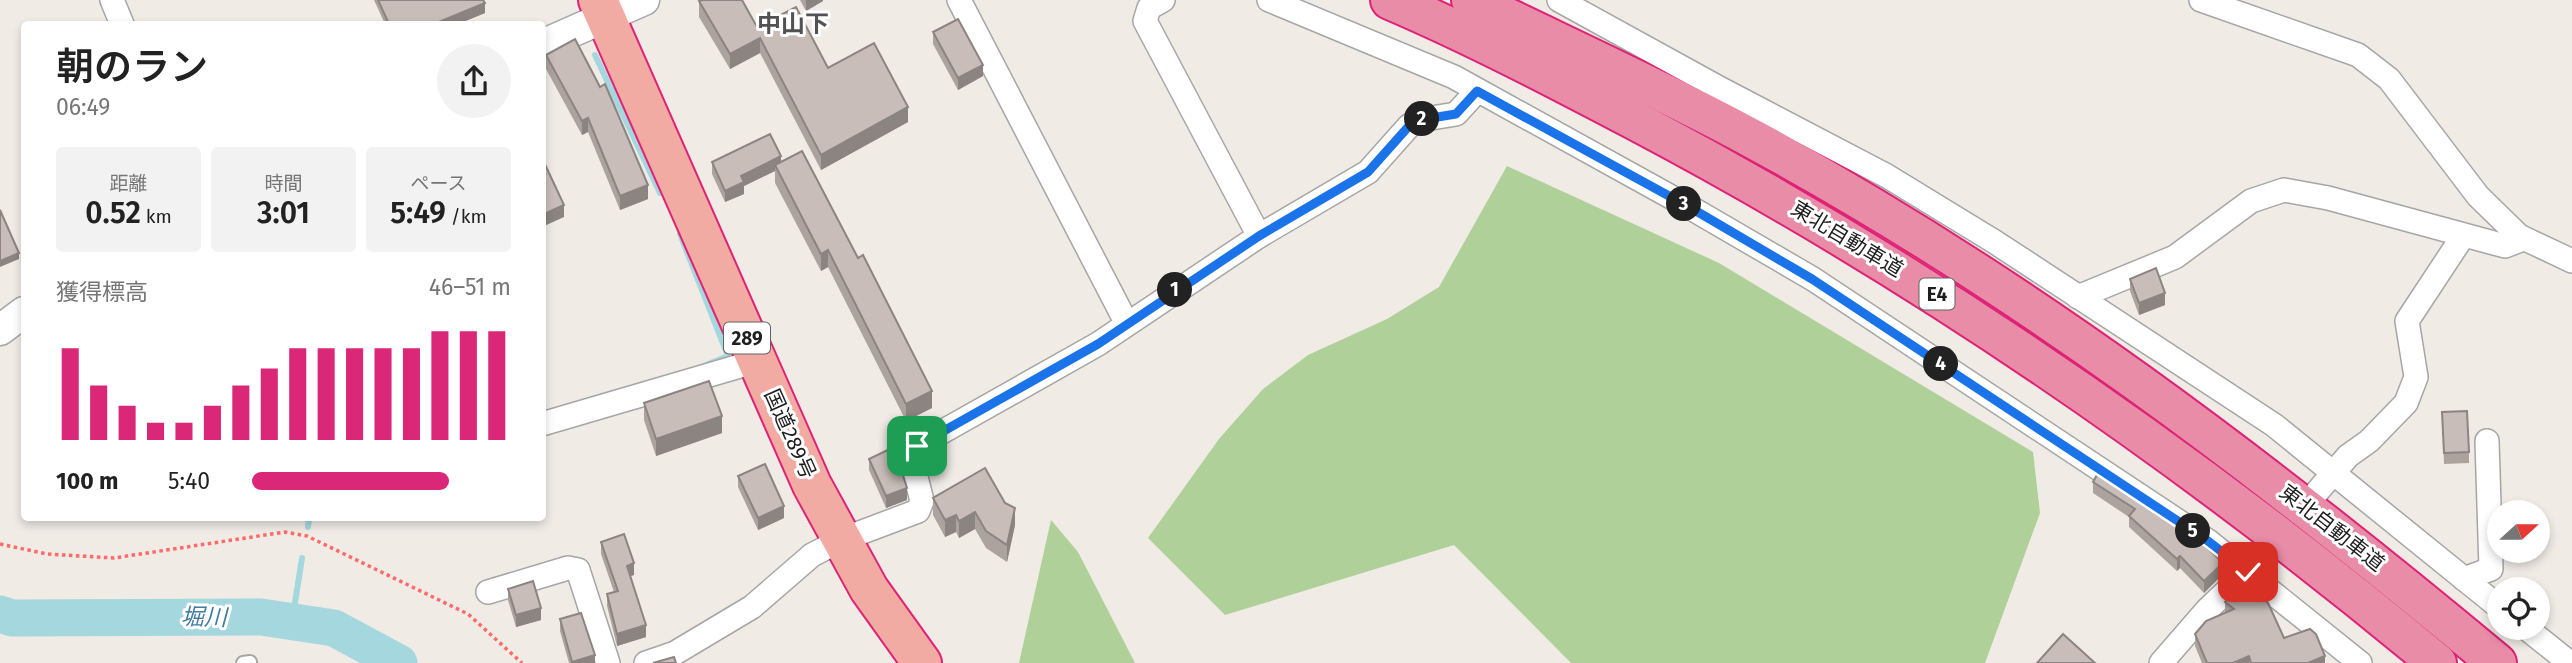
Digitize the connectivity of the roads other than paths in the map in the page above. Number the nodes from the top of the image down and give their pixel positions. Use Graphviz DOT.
graph roads {
  1 [pos="111,0"];
  2 [pos="644,0"];
  3 [pos="959,0"];
  4 [pos="1163,0"];
  5 [pos="1269,0"];
  6 [pos="1390,0"];
  7 [pos="1471,0"];
  8 [pos="1559,0"];
  9 [pos="2202,0"];
  10 [pos="603,9"];
  11 [pos="121,21"];
  12 [pos="546,43"];
  13 [pos="1477,91"];
  14 [pos="1259,236"];
  15 [pos="2463,236"];
  16 [pos="2524,239"];
  17 [pos="2572,261"];
  18 [pos="2078,297"];
  19 [pos="21,314"];
  20 [pos="1126,322"];
  21 [pos="0,330"];
  22 [pos="757,361"];
  23 [pos="546,423"];
  24 [pos="2487,441"];
  25 [pos="2336,473"];
  26 [pos="2317,492"];
  27 [pos="841,540"];
  28 [pos="2251,568"];
  29 [pos="2463,579"];
  30 [pos="488,592"];
  31 [pos="2487,598"];
  32 [pos="2541,640"];
  33 [pos="608,663"];
  34 [pos="646,663"];
  35 [pos="922,663"];
  36 [pos="2161,663"];
  37 [pos="2360,663"];
  38 [pos="2437,663"];
  39 [pos="2497,663"];
  40 [pos="2570,663"];
  1 -- 11 [label="street"];
  2 -- 10 [label="street"];
  3 -- 20 [label="street"];
  4 -- 14 [label="street"];
  5 -- 13 [label="street"];
  6 -- 38 [label="highway, 東北自動車道 / E4"];
  7 -- 39 [label="highway, 東北自動車道 / E4"];
  8 -- 18 [label="street"];
  9 -- 16 [label="street"];
  10 -- 12 [label="street"];
  10 -- 22 [label="highway, 国道289号 / 289"];
  13 -- 14 [label="street"];
  13 -- 28 [label="street"];
  14 -- 20 [label="street"];
  15 -- 16 [label="street"];
  15 -- 18 [label="street"];
  15 -- 25 [label="street"];
  16 -- 17 [label="street"];
  18 -- 25 [label="street"];
  19 -- 21 [label="street"];
  20 -- 27 [label="street"];
  22 -- 23 [label="street"];
  22 -- 27 [label="highway, 国道289号 / 289"];
  24 -- 29 [label="street"];
  25 -- 26 [label="street"];
  25 -- 29 [label="street"];
  27 -- 34 [label="street"];
  27 -- 35 [label="highway, 国道289号 / 289"];
  28 -- 36 [label="street"];
  28 -- 37 [label="street"];
  29 -- 31 [label="street"];
  30 -- 33 [label="street"];
  32 -- 40 [label="street"];
}
